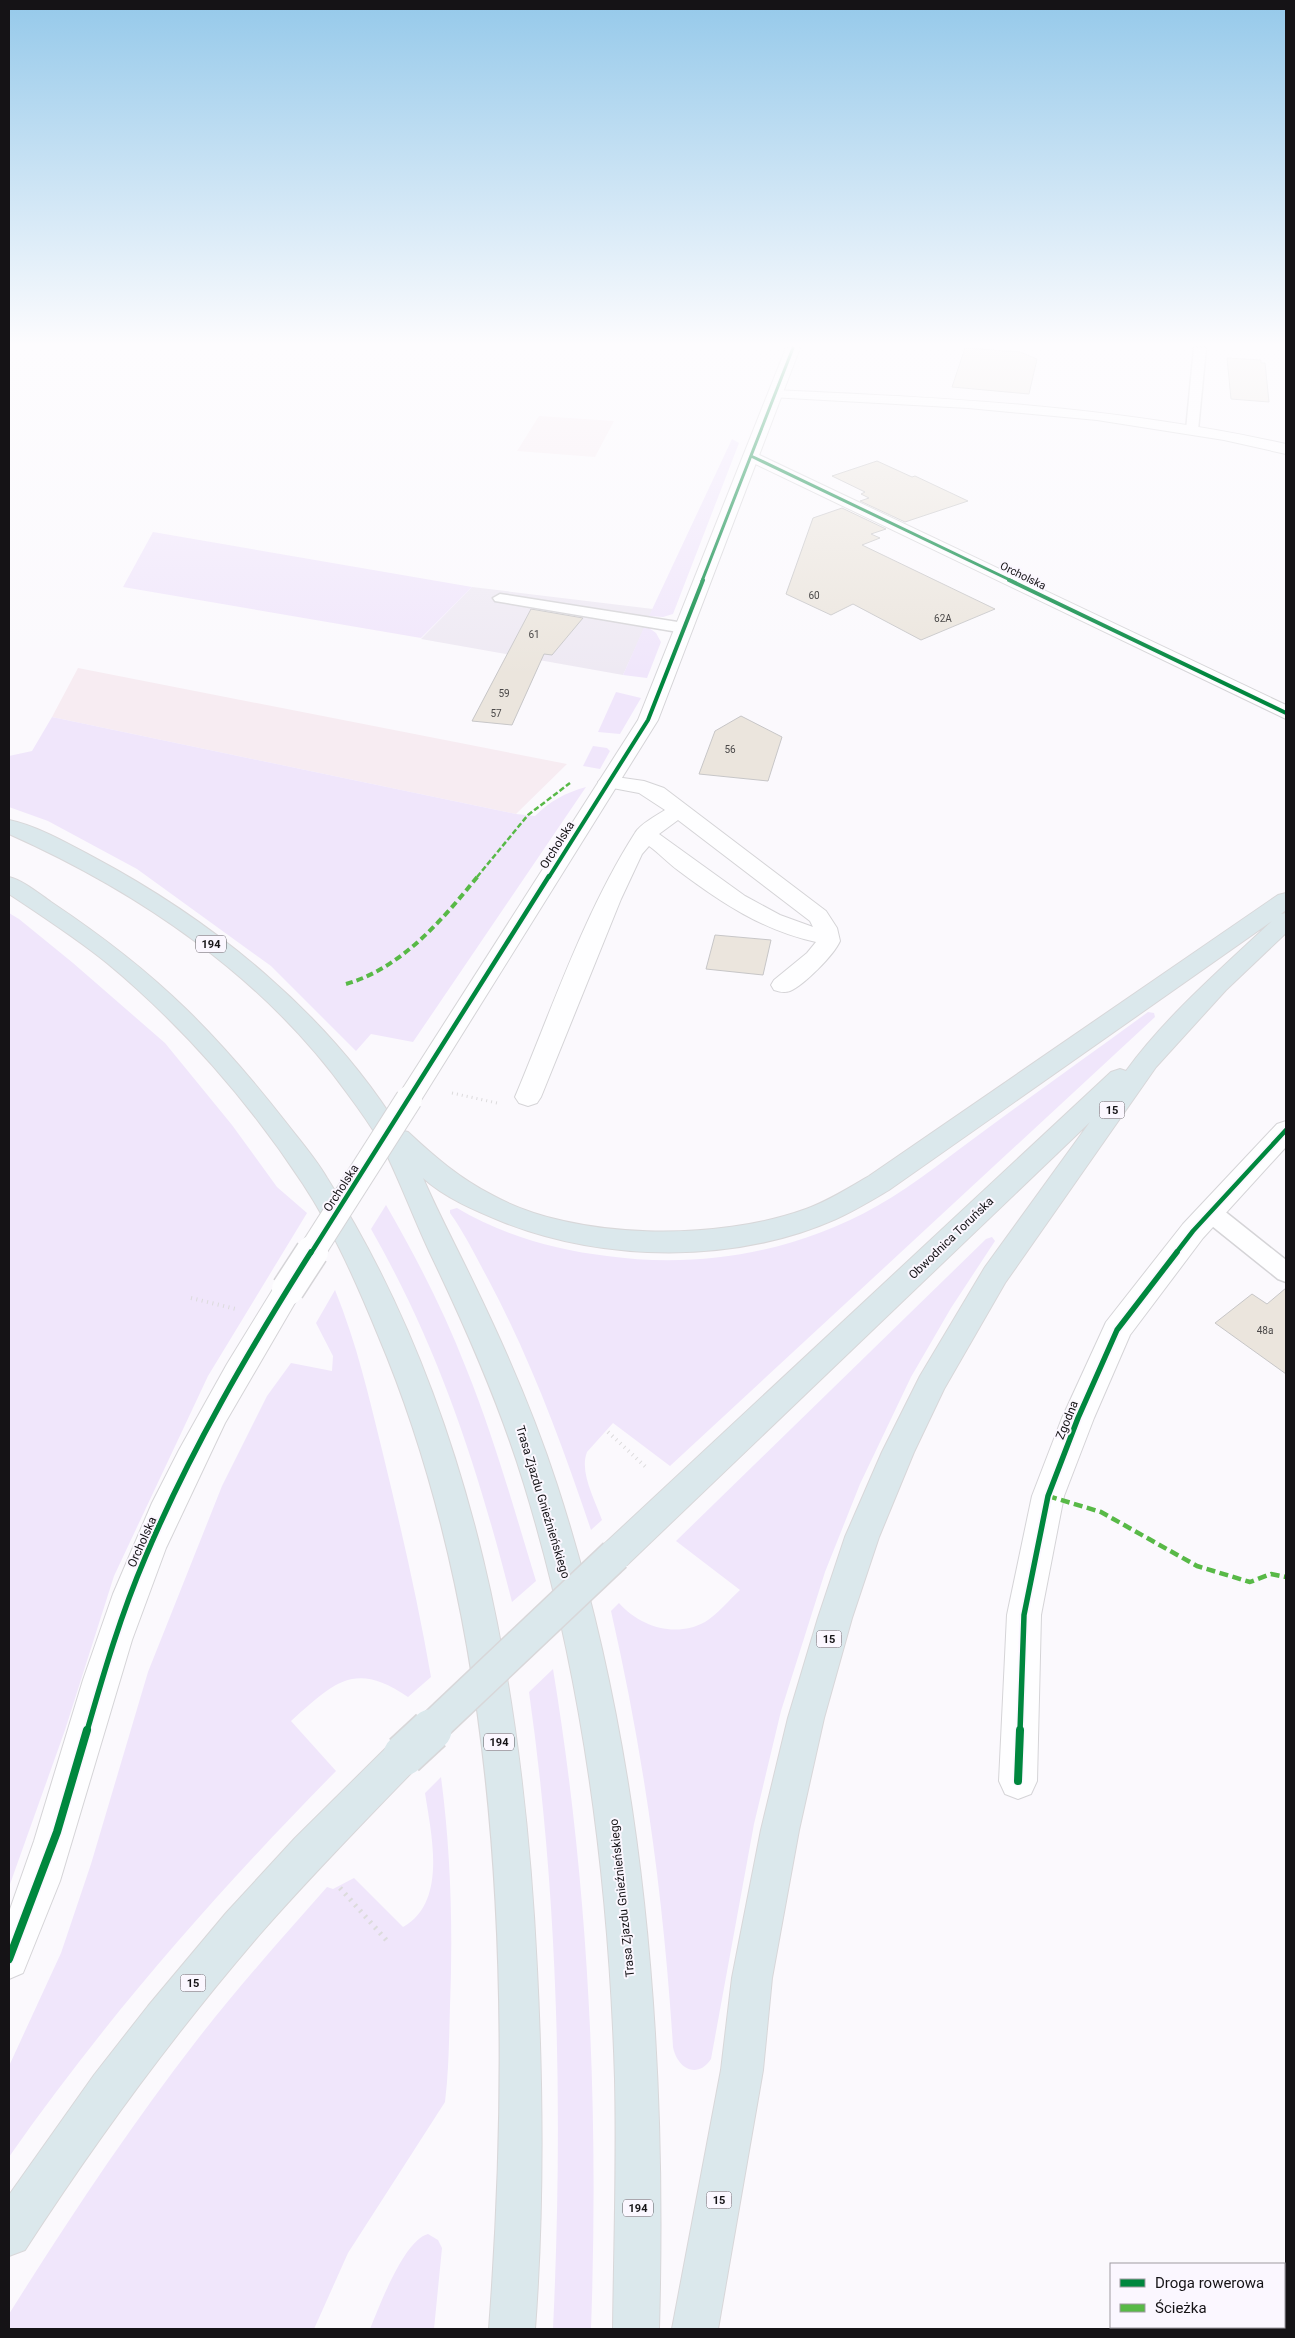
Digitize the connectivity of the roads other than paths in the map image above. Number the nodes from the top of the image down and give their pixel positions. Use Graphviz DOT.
graph roads {
  1 [pos="751,457"];
  2 [pos="753,457"];
  3 [pos="500,598"];
  4 [pos="684,628"];
  5 [pos="1286,713"];
  6 [pos="609,782"];
  7 [pos="680,810"];
  8 [pos="9,826"];
  9 [pos="644,835"];
  10 [pos="9,884"];
  11 [pos="1286,900"];
  12 [pos="1286,920"];
  13 [pos="829,937"];
  14 [pos="783,985"];
  15 [pos="1217,986"];
  16 [pos="528,1097"];
  17 [pos="374,1112"];
  18 [pos="1286,1130"];
  19 [pos="1210,1212"];
  20 [pos="1286,1274"];
  21 [pos="1018,1781"];
  22 [pos="9,1959"];
  23 [pos="9,2234"];
  24 [pos="512,2329"];
  25 [pos="636,2329"];
  26 [pos="695,2329"];
  1 -- 4 [label="street, Orcholska"];
  2 -- 5 [label="street, Orcholska"];
  3 -- 4 [label="lane"];
  4 -- 6 [label="street, Orcholska"];
  6 -- 7 [label="street"];
  6 -- 22 [label="street, Orcholska, bridge"];
  7 -- 9 [label="street"];
  7 -- 13 [label="street"];
  8 -- 17 [label="main road, Trasa Zjazdu Gnieźnieńskiego / 194"];
  9 -- 13 [label="street"];
  9 -- 16 [label="street"];
  10 -- 24 [label="main road, 194"];
  11 -- 17 [label="main road"];
  12 -- 15 [label="main road, Obwodnica Toruńska / 15"];
  13 -- 14 [label="street"];
  15 -- 23 [label="main road, Obwodnica Toruńska / 15, bridge"];
  15 -- 26 [label="main road, 15"];
  17 -- 25 [label="main road, Trasa Zjazdu Gnieźnieńskiego / 194"];
  18 -- 19 [label="street, Zgodna"];
  19 -- 20 [label="lane"];
  19 -- 21 [label="street, Zgodna"];
}
